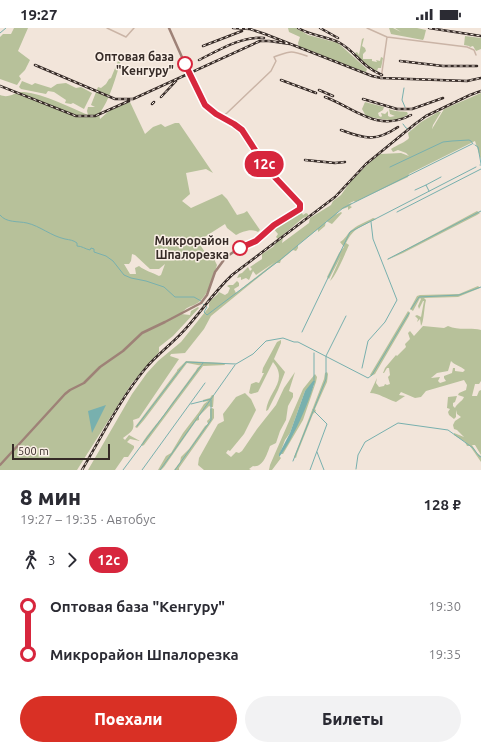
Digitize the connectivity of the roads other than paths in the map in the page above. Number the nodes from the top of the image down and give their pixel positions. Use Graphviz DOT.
graph roads {
  1 [pos="107,28"];
  2 [pos="134,28"];
  3 [pos="169,28"];
  4 [pos="368,28"];
  5 [pos="387,37"];
  6 [pos="476,54"];
  7 [pos="307,56"];
  8 [pos="381,79"];
  9 [pos="221,117"];
  10 [pos="0,465"];
  1 -- 2 [label="street"];
  3 -- 9 [label="main road"];
  4 -- 5 [label="street"];
  5 -- 6 [label="street"];
  5 -- 8 [label="street"];
  7 -- 9 [label="street"];
  9 -- 10 [label="main road"];
}
